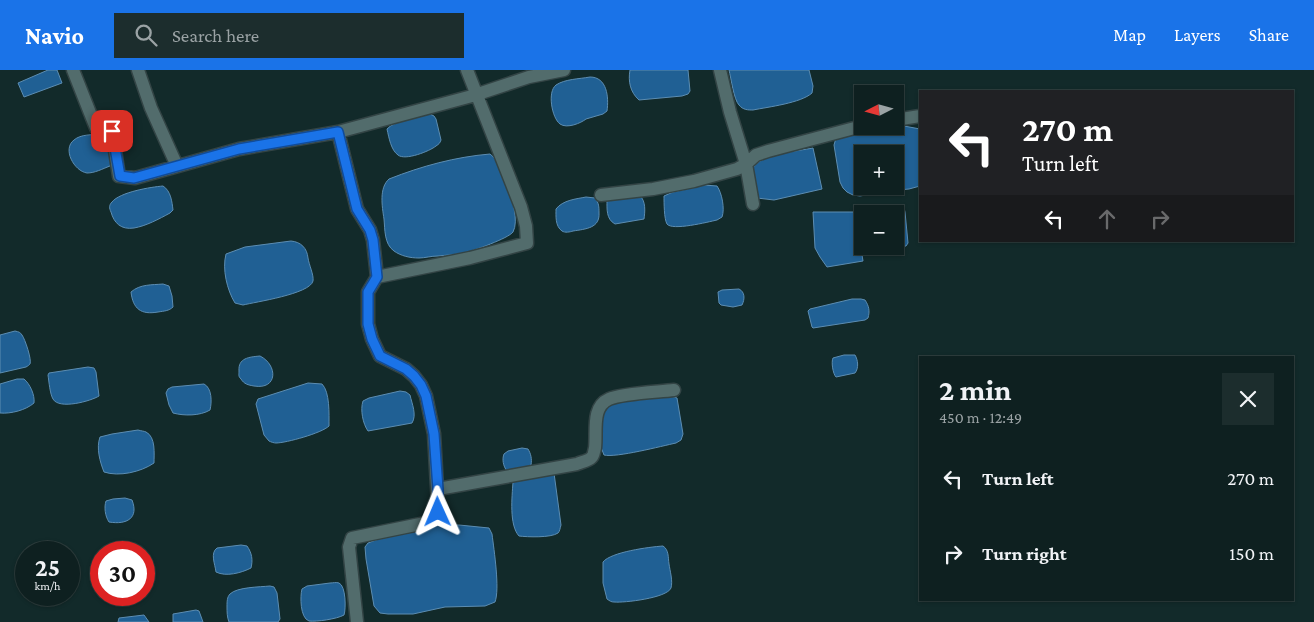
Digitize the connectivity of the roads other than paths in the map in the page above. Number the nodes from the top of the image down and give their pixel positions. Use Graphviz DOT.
graph roads {
  1 [pos="73,70"];
  2 [pos="138,70"];
  3 [pos="467,70"];
  4 [pos="564,70"];
  5 [pos="720,70"];
  6 [pos="476,95"];
  7 [pos="919,116"];
  8 [pos="904,119"];
  9 [pos="854,128"];
  10 [pos="338,132"];
  11 [pos="746,164"];
  12 [pos="177,166"];
  13 [pos="601,195"];
  14 [pos="753,204"];
  15 [pos="377,277"];
  16 [pos="674,390"];
  17 [pos="438,489"];
  18 [pos="357,622"];
  1 -- 12 [label="street"];
  2 -- 12 [label="street"];
  3 -- 6 [label="street"];
  4 -- 6 [label="street"];
  5 -- 11 [label="street"];
  6 -- 10 [label="street"];
  6 -- 15 [label="street"];
  7 -- 8 [label="street"];
  9 -- 11 [label="street"];
  10 -- 12 [label="street"];
  10 -- 15 [label="street"];
  11 -- 13 [label="street"];
  11 -- 14 [label="street"];
  15 -- 17 [label="street"];
  16 -- 17 [label="street"];
  17 -- 18 [label="street"];
}
